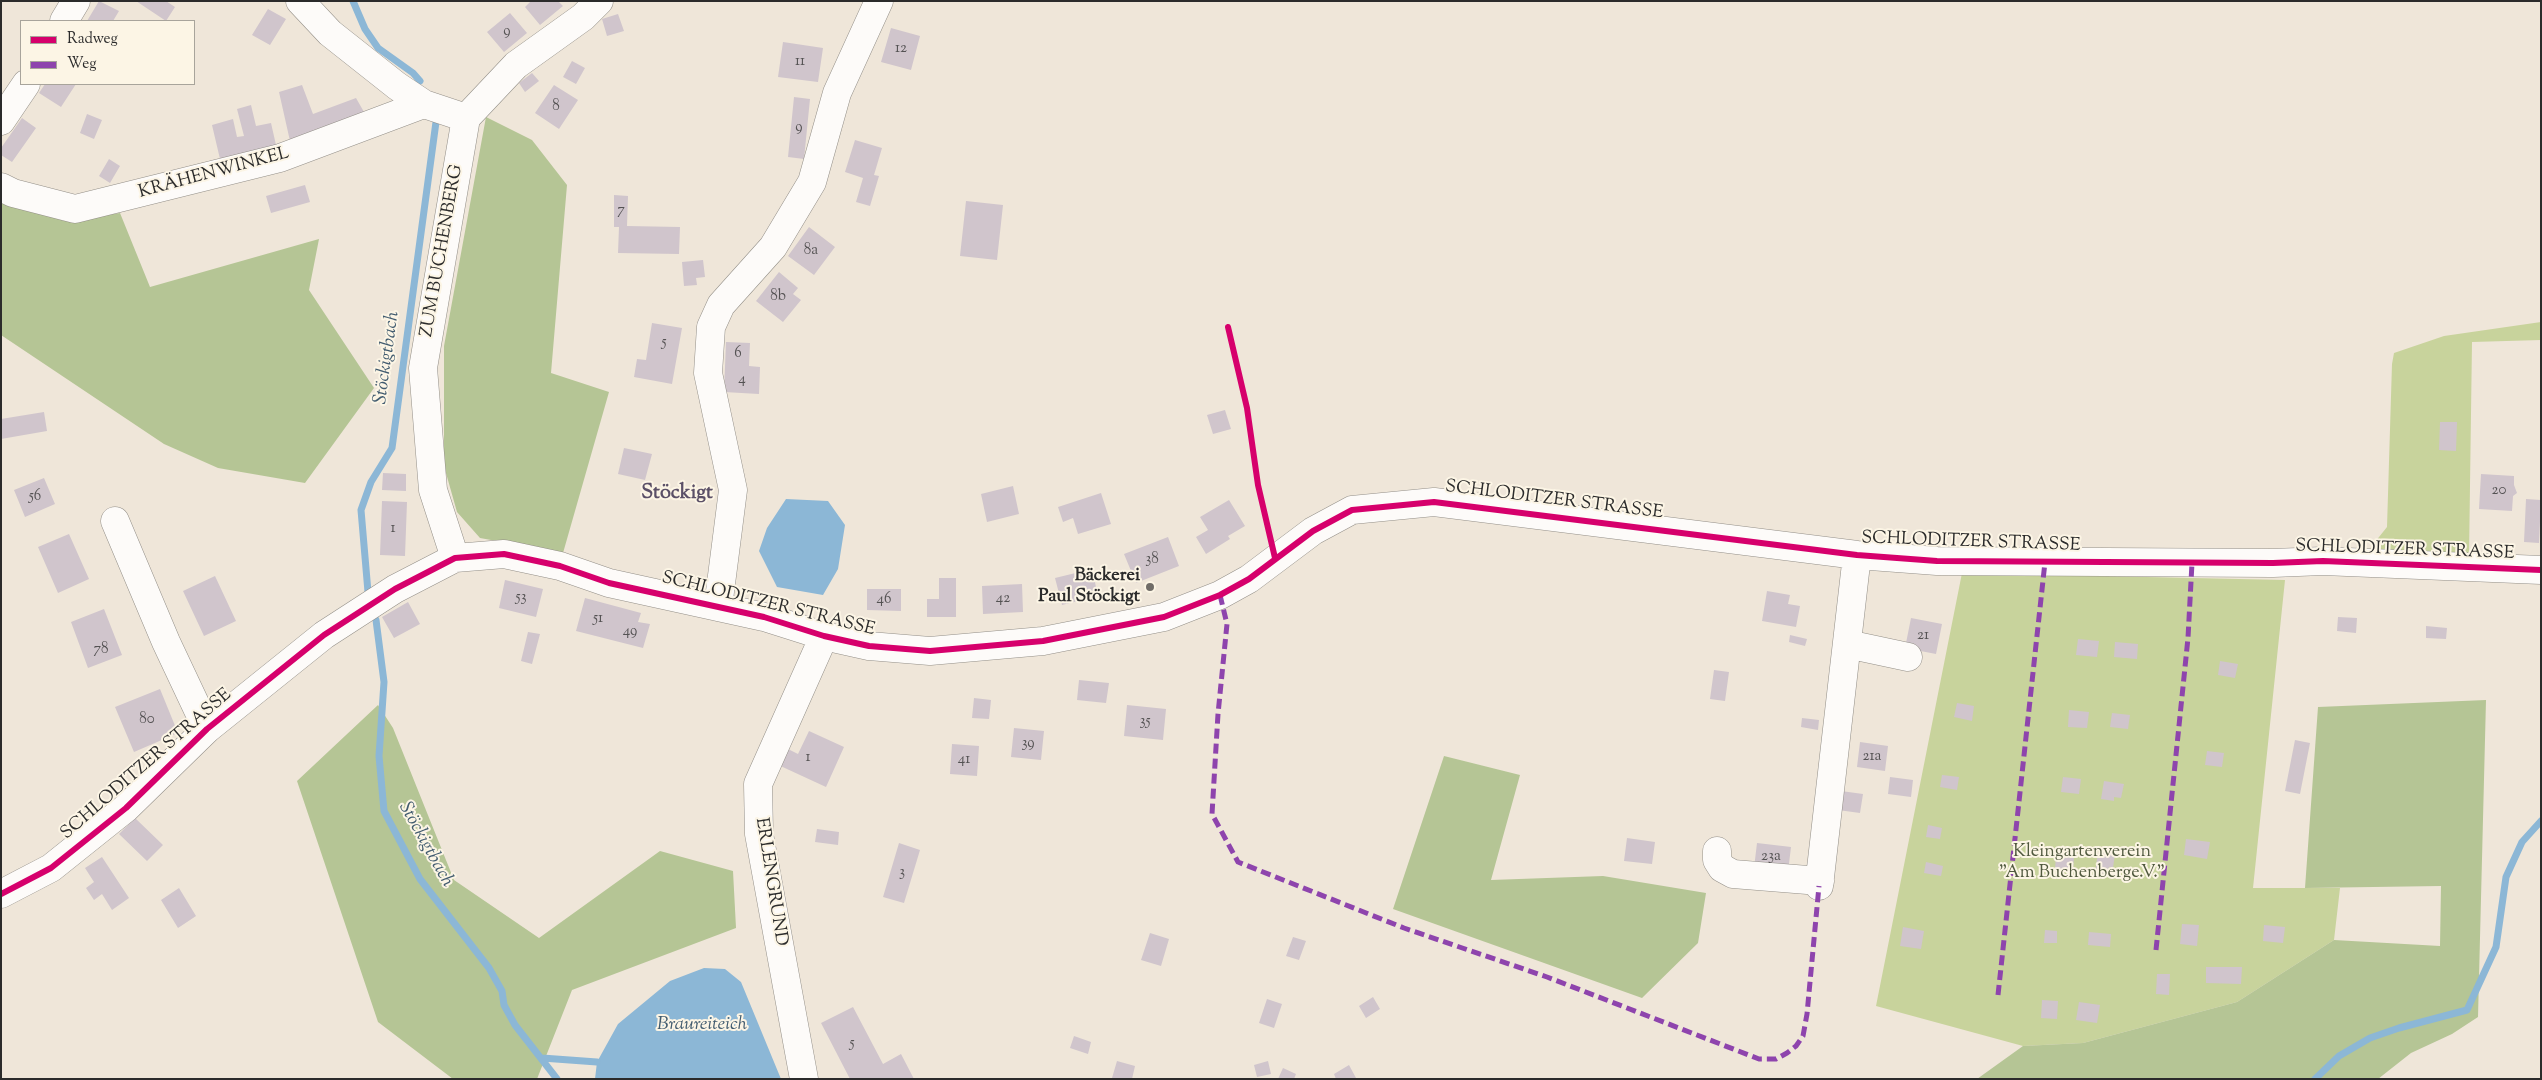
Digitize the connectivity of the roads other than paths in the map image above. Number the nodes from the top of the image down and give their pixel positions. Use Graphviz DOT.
graph roads {
  1 [pos="76,1"];
  2 [pos="300,1"];
  3 [pos="599,1"];
  4 [pos="879,1"];
  5 [pos="65,20"];
  6 [pos="25,85"];
  7 [pos="424,104"];
  8 [pos="466,118"];
  9 [pos="1,121"];
  10 [pos="1,187"];
  11 [pos="115,521"];
  12 [pos="1856,555"];
  13 [pos="455,558"];
  14 [pos="2541,570"];
  15 [pos="718,606"];
  16 [pos="824,636"];
  17 [pos="1846,644"];
  18 [pos="1908,656"];
  19 [pos="207,729"];
  20 [pos="1717,851"];
  21 [pos="1,894"];
  22 [pos="804,1079"];
  1 -- 5 [label="street"];
  2 -- 7 [label="street"];
  3 -- 8 [label="street"];
  4 -- 15 [label="street"];
  6 -- 9 [label="street"];
  7 -- 8 [label="street"];
  7 -- 10 [label="street, KRÄHENWINKEL"];
  8 -- 13 [label="street, ZUM BUCHENBERG"];
  11 -- 19 [label="street, SCHLODITZER STRASSE"];
  12 -- 14 [label="street, SCHLODITZER STRASSE"];
  12 -- 16 [label="street, SCHLODITZER STRASSE"];
  12 -- 17 [label="street"];
  13 -- 15 [label="street, SCHLODITZER STRASSE"];
  13 -- 19 [label="street, SCHLODITZER STRASSE"];
  15 -- 16 [label="street, SCHLODITZER STRASSE"];
  16 -- 22 [label="street, ERLENGRUND"];
  17 -- 18 [label="street"];
  17 -- 20 [label="street"];
  19 -- 21 [label="street, SCHLODITZER STRASSE"];
}
